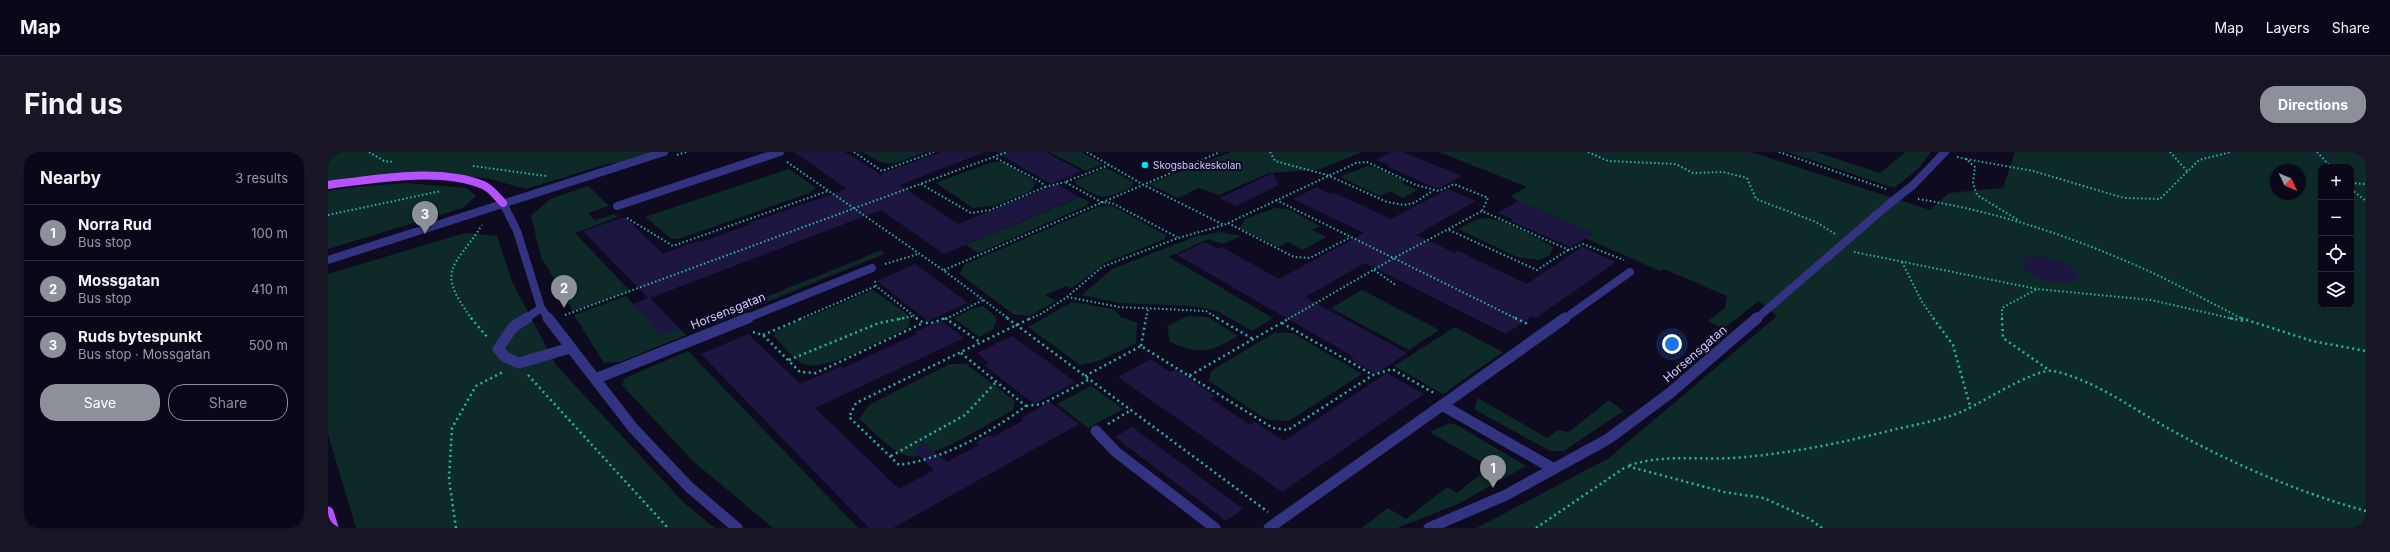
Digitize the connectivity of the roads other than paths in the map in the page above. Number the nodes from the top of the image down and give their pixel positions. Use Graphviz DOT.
graph roads {
  1 [pos="664,152"];
  2 [pos="778,153"];
  3 [pos="1945,153"];
  4 [pos="328,186"];
  5 [pos="503,203"];
  6 [pos="617,206"];
  7 [pos="328,260"];
  8 [pos="872,268"];
  9 [pos="1630,272"];
  10 [pos="541,308"];
  11 [pos="570,348"];
  12 [pos="595,379"];
  13 [pos="1445,403"];
  14 [pos="1096,431"];
  15 [pos="1554,470"];
  16 [pos="328,512"];
  17 [pos="333,528"];
  18 [pos="737,528"];
  19 [pos="1215,528"];
  20 [pos="1269,528"];
  21 [pos="1430,528"];
  1 -- 5 [label="street"];
  2 -- 6 [label="street"];
  3 -- 15 [label="street, Horsensgatan, bridge"];
  4 -- 5 [label="main road"];
  5 -- 7 [label="street"];
  5 -- 10 [label="street"];
  8 -- 12 [label="street, Horsensgatan"];
  9 -- 13 [label="street"];
  10 -- 11 [label="street"];
  10 -- 11 [label="street"];
  11 -- 12 [label="street"];
  12 -- 18 [label="street"];
  13 -- 15 [label="street"];
  13 -- 20 [label="street"];
  14 -- 19 [label="street"];
  15 -- 21 [label="street, Horsensgatan"];
  16 -- 17 [label="main road"];
}
